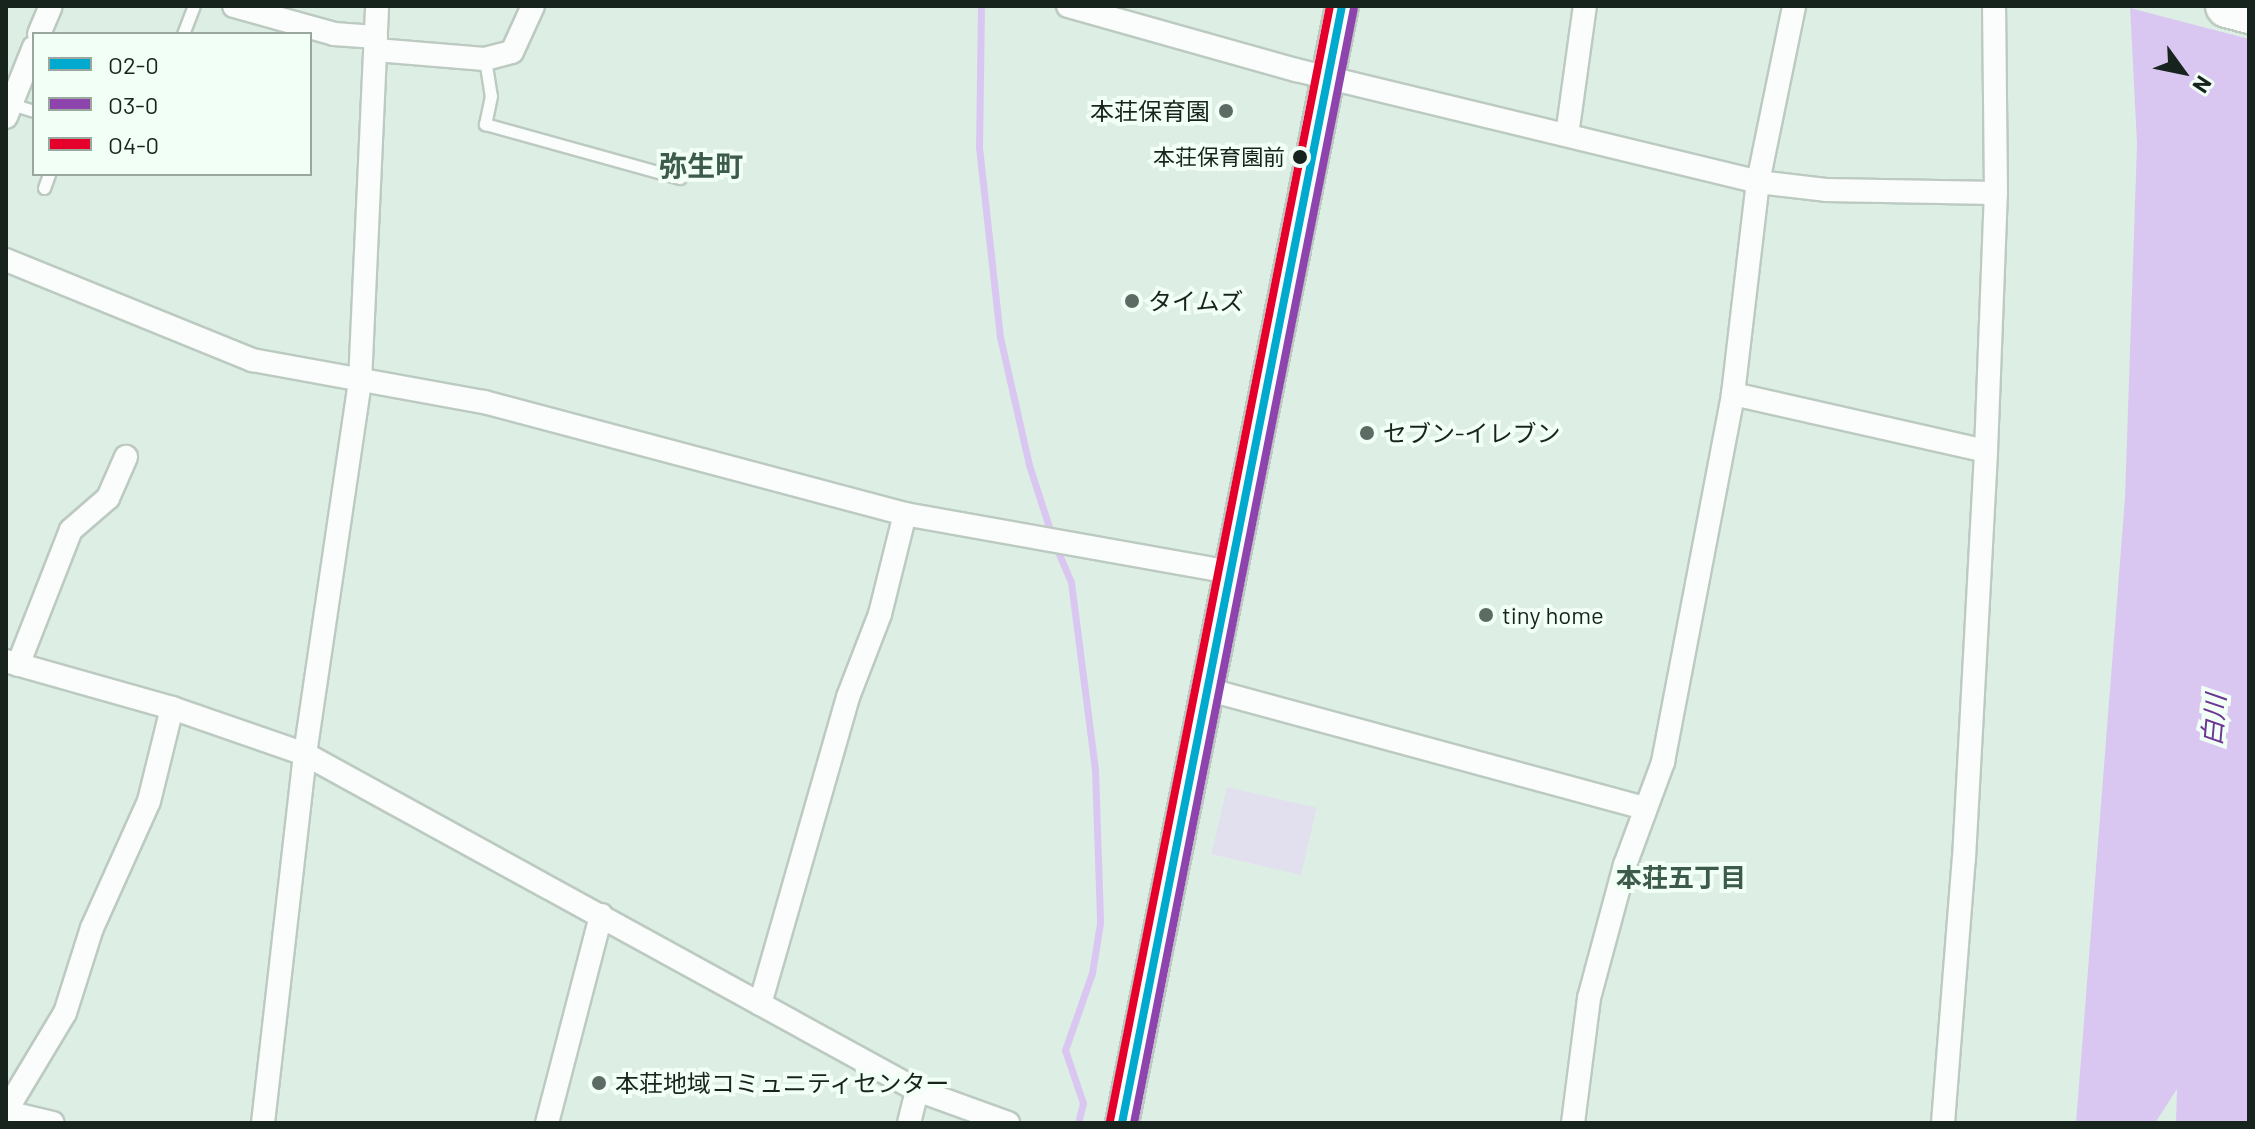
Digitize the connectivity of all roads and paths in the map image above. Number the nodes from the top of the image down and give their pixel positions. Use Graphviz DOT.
graph roads {
  1 [pos="51,6"];
  2 [pos="194,6"];
  3 [pos="234,6"];
  4 [pos="377,6"];
  5 [pos="533,6"];
  6 [pos="1068,6"];
  7 [pos="1342,6"];
  8 [pos="1585,6"];
  9 [pos="1794,6"];
  10 [pos="1994,6"];
  11 [pos="2227,6"];
  12 [pos="2249,12"];
  13 [pos="40,32"];
  14 [pos="184,32"];
  15 [pos="376,44"];
  16 [pos="32,52"];
  17 [pos="485,59"];
  18 [pos="1326,77"];
  19 [pos="8,111"];
  20 [pos="32,111"];
  21 [pos="1567,135"];
  22 [pos="48,176"];
  23 [pos="680,178"];
  24 [pos="1758,182"];
  25 [pos="44,188"];
  26 [pos="1996,193"];
  27 [pos="6,260"];
  28 [pos="360,383"];
  29 [pos="1733,394"];
  30 [pos="1986,451"];
  31 [pos="126,457"];
  32 [pos="905,514"];
  33 [pos="1230,572"];
  34 [pos="12,663"];
  35 [pos="1206,689"];
  36 [pos="172,708"];
  37 [pos="305,754"];
  38 [pos="1644,808"];
  39 [pos="601,915"];
  40 [pos="760,1004"];
  41 [pos="917,1090"];
  42 [pos="6,1112"];
  43 [pos="53,1123"];
  44 [pos="263,1123"];
  45 [pos="547,1123"];
  46 [pos="909,1123"];
  47 [pos="1008,1123"];
  48 [pos="1122,1123"];
  49 [pos="1573,1123"];
  50 [pos="1943,1123"];
  1 -- 13 [label="street"];
  2 -- 14 [label="lane"];
  3 -- 15 [label="street"];
  4 -- 15 [label="street"];
  5 -- 17 [label="street"];
  6 -- 18 [label="street"];
  7 -- 18 [label="street"];
  8 -- 21 [label="street"];
  9 -- 24 [label="street"];
  10 -- 26 [label="street"];
  11 -- 12 [label="highway"];
  15 -- 17 [label="street"];
  15 -- 28 [label="street"];
  16 -- 19 [label="street"];
  17 -- 23 [label="lane"];
  18 -- 21 [label="street"];
  18 -- 33 [label="street"];
  19 -- 20 [label="lane"];
  21 -- 24 [label="street"];
  22 -- 25 [label="lane"];
  24 -- 26 [label="street"];
  24 -- 29 [label="street"];
  26 -- 30 [label="street"];
  27 -- 28 [label="street"];
  28 -- 32 [label="street"];
  28 -- 37 [label="street"];
  29 -- 30 [label="street"];
  29 -- 38 [label="street"];
  30 -- 50 [label="street"];
  31 -- 34 [label="street"];
  32 -- 33 [label="street"];
  32 -- 40 [label="street"];
  33 -- 35 [label="street"];
  34 -- 36 [label="street"];
  35 -- 38 [label="street"];
  35 -- 48 [label="street"];
  36 -- 37 [label="street"];
  36 -- 42 [label="street"];
  37 -- 39 [label="street"];
  37 -- 44 [label="street"];
  38 -- 49 [label="street"];
  39 -- 40 [label="street"];
  39 -- 45 [label="street"];
  40 -- 41 [label="street"];
  41 -- 46 [label="street"];
  41 -- 47 [label="street"];
  42 -- 43 [label="street"];
}
